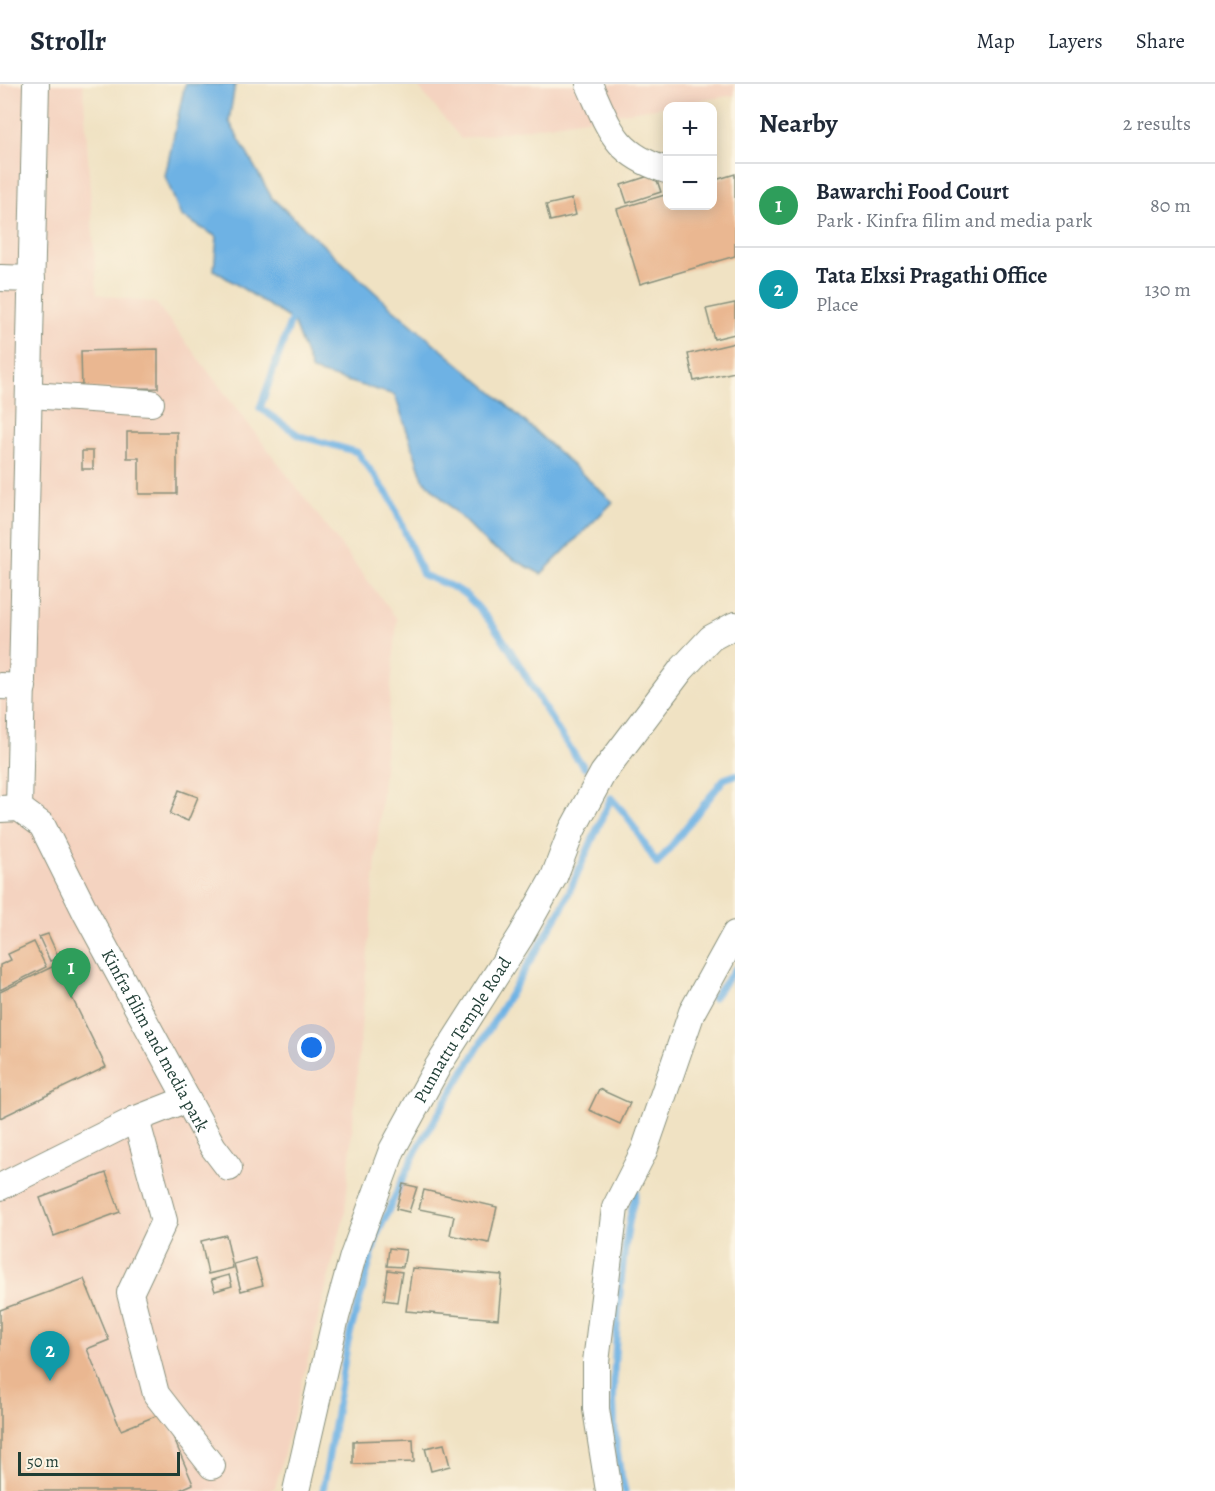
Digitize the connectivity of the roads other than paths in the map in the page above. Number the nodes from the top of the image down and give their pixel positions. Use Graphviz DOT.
graph roads {
  1 [pos="36,84"];
  2 [pos="589,84"];
  3 [pos="663,169"];
  4 [pos="0,278"];
  5 [pos="32,279"];
  6 [pos="30,395"];
  7 [pos="151,403"];
  8 [pos="735,625"];
  9 [pos="12,687"];
  10 [pos="10,808"];
  11 [pos="735,934"];
  12 [pos="187,1099"];
  13 [pos="136,1119"];
  14 [pos="229,1168"];
  15 [pos="0,1187"];
  16 [pos="212,1466"];
  17 [pos="296,1491"];
  18 [pos="609,1491"];
  1 -- 5 [label="street"];
  2 -- 3 [label="street"];
  4 -- 5 [label="street"];
  5 -- 6 [label="street"];
  6 -- 7 [label="street"];
  6 -- 9 [label="street"];
  8 -- 17 [label="street, Punnattu Temple Road"];
  9 -- 10 [label="street"];
  10 -- 12 [label="street, Kinfra filim and media park"];
  11 -- 18 [label="street"];
  12 -- 13 [label="street"];
  12 -- 14 [label="street, Kinfra filim and media park"];
  13 -- 15 [label="street"];
  13 -- 16 [label="street"];
}
